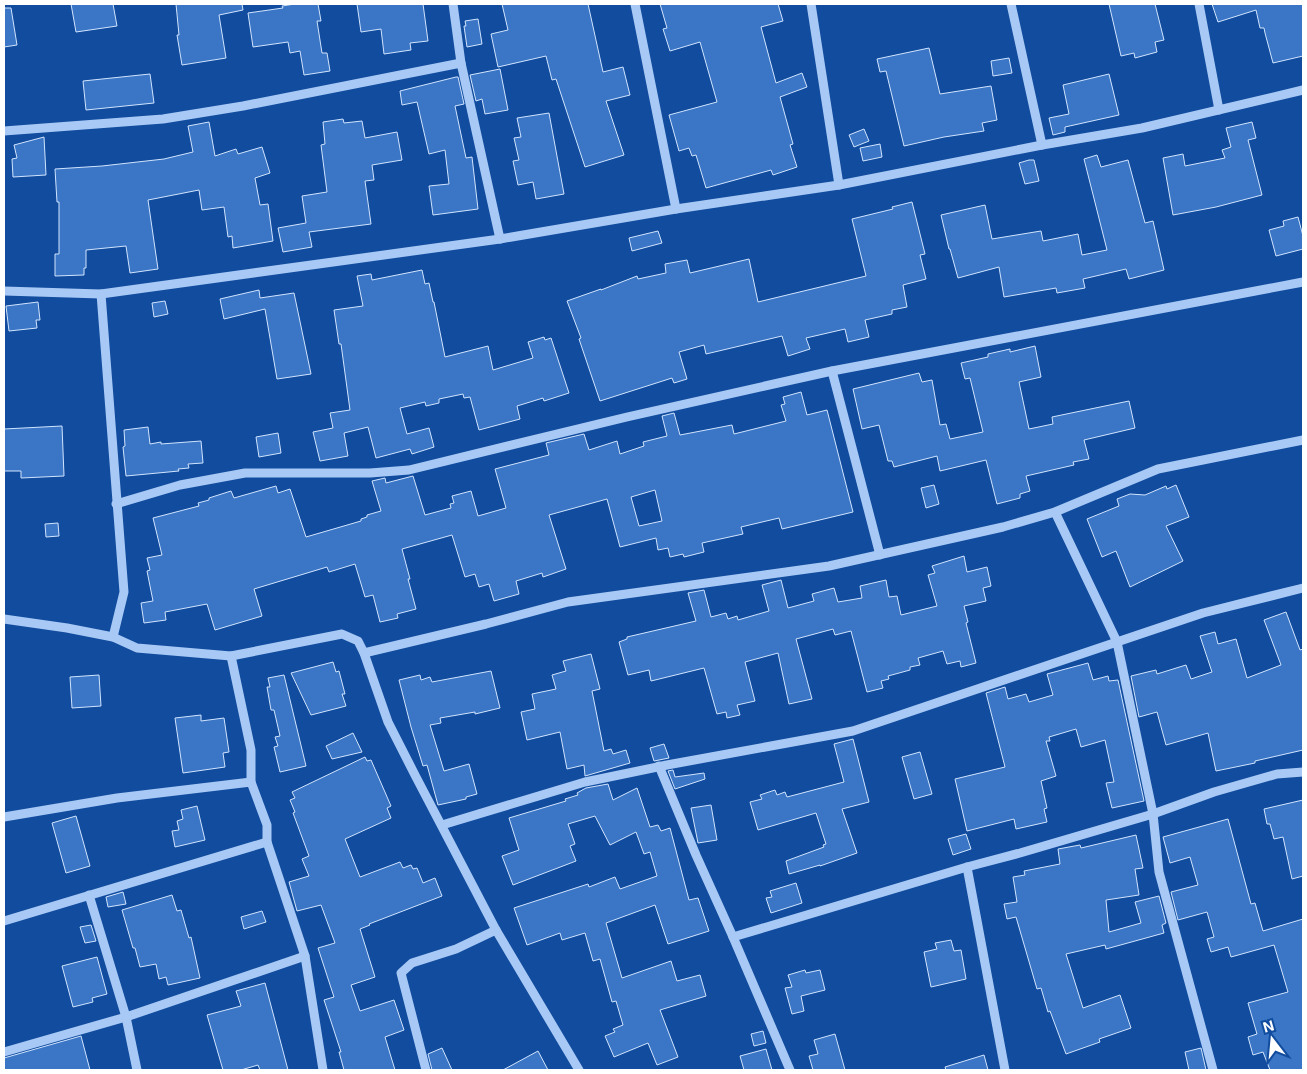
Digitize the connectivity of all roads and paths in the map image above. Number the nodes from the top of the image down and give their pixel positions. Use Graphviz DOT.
graph roads {
  1 [pos="453,4"];
  2 [pos="635,4"];
  3 [pos="811,4"];
  4 [pos="1011,4"];
  5 [pos="1200,4"];
  6 [pos="461,63"];
  7 [pos="1303,90"];
  8 [pos="1219,110"];
  9 [pos="4,130"];
  10 [pos="1042,145"];
  11 [pos="839,185"];
  12 [pos="676,208"];
  13 [pos="500,239"];
  14 [pos="1303,282"];
  15 [pos="4,291"];
  16 [pos="101,294"];
  17 [pos="832,371"];
  18 [pos="1303,440"];
  19 [pos="116,504"];
  20 [pos="1055,512"];
  21 [pos="880,555"];
  22 [pos="1303,588"];
  23 [pos="4,619"];
  24 [pos="113,637"];
  25 [pos="1117,642"];
  26 [pos="364,653"];
  27 [pos="231,656"];
  28 [pos="658,766"];
  29 [pos="1303,772"];
  30 [pos="251,782"];
  31 [pos="1153,814"];
  32 [pos="4,817"];
  33 [pos="442,825"];
  34 [pos="267,842"];
  35 [pos="967,867"];
  36 [pos="89,895"];
  37 [pos="4,921"];
  38 [pos="496,930"];
  39 [pos="733,937"];
  40 [pos="305,956"];
  41 [pos="126,1017"];
  42 [pos="4,1052"];
  43 [pos="137,1070"];
  44 [pos="323,1070"];
  45 [pos="426,1070"];
  46 [pos="579,1070"];
  47 [pos="790,1070"];
  48 [pos="1005,1070"];
  49 [pos="1213,1070"];
  1 -- 6 [label="street"];
  2 -- 12 [label="street"];
  3 -- 11 [label="street"];
  4 -- 10 [label="street"];
  5 -- 8 [label="street"];
  6 -- 9 [label="street"];
  6 -- 13 [label="street"];
  7 -- 8 [label="street"];
  8 -- 10 [label="street"];
  10 -- 11 [label="street"];
  11 -- 12 [label="street"];
  12 -- 13 [label="street"];
  13 -- 16 [label="street"];
  14 -- 17 [label="street"];
  15 -- 16 [label="street"];
  16 -- 19 [label="street"];
  17 -- 19 [label="street"];
  17 -- 21 [label="street"];
  18 -- 20 [label="street"];
  19 -- 24 [label="street"];
  20 -- 21 [label="street"];
  20 -- 25 [label="street"];
  21 -- 26 [label="street"];
  22 -- 25 [label="street"];
  23 -- 24 [label="street"];
  24 -- 27 [label="street"];
  25 -- 28 [label="street"];
  25 -- 31 [label="street"];
  26 -- 27 [label="street"];
  26 -- 33 [label="street"];
  27 -- 30 [label="street"];
  28 -- 33 [label="street"];
  28 -- 39 [label="street"];
  29 -- 31 [label="street"];
  30 -- 32 [label="street"];
  30 -- 34 [label="street"];
  31 -- 35 [label="street"];
  31 -- 49 [label="street"];
  33 -- 38 [label="street"];
  34 -- 36 [label="street"];
  34 -- 40 [label="street"];
  35 -- 39 [label="street"];
  35 -- 48 [label="street"];
  36 -- 37 [label="street"];
  36 -- 41 [label="street"];
  38 -- 45 [label="street"];
  38 -- 46 [label="street"];
  39 -- 47 [label="street"];
  40 -- 41 [label="street"];
  40 -- 44 [label="street"];
  41 -- 42 [label="street"];
  41 -- 43 [label="street"];
}
